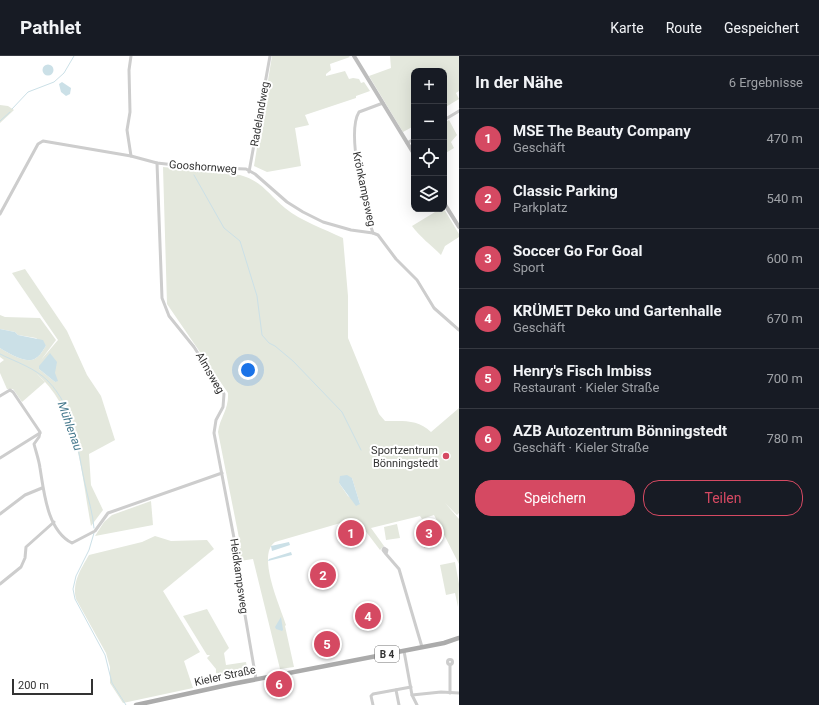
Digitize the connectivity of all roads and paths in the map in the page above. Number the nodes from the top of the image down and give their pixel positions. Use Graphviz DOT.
graph roads {
  1 [pos="131,56"];
  2 [pos="270,56"];
  3 [pos="354,56"];
  4 [pos="383,103"];
  5 [pos="459,111"];
  6 [pos="447,118"];
  7 [pos="412,140"];
  8 [pos="408,143"];
  9 [pos="411,148"];
  10 [pos="131,156"];
  11 [pos="157,163"];
  12 [pos="250,172"];
  13 [pos="447,208"];
  14 [pos="0,214"];
  15 [pos="459,227"];
  16 [pos="373,233"];
  17 [pos="459,330"];
  18 [pos="0,396"];
  19 [pos="40,433"];
  20 [pos="27,440"];
  21 [pos="34,444"];
  22 [pos="0,458"];
  23 [pos="222,473"];
  24 [pos="42,488"];
  25 [pos="0,514"];
  26 [pos="54,522"];
  27 [pos="386,554"];
  28 [pos="0,584"];
  29 [pos="459,638"];
  30 [pos="422,647"];
  31 [pos="404,651"];
  32 [pos="450,664"];
  33 [pos="256,679"];
  34 [pos="411,687"];
  35 [pos="396,690"];
  36 [pos="450,693"];
  37 [pos="459,693"];
  38 [pos="412,694"];
  39 [pos="136,705"];
  40 [pos="373,705"];
  41 [pos="399,705"];
  42 [pos="417,705"];
  1 -- 10 [label="street"];
  2 -- 12 [label="street, Radelandweg"];
  3 -- 4 [label="main road"];
  4 -- 8 [label="main road"];
  4 -- 16 [label="street, Krönkampsweg"];
  5 -- 6 [label="street"];
  7 -- 8 [label="street"];
  8 -- 9 [label="main road"];
  10 -- 11 [label="street, Gooshornweg"];
  10 -- 14 [label="street, Gooshornweg"];
  11 -- 12 [label="street, Gooshornweg"];
  11 -- 23 [label="street, Almsweg"];
  12 -- 16 [label="street, Gooshornweg"];
  13 -- 15 [label="main road"];
  16 -- 17 [label="street, Krönkampsweg"];
  18 -- 19 [label="street"];
  19 -- 20 [label="street"];
  19 -- 21 [label="street"];
  20 -- 21 [label="street"];
  20 -- 22 [label="street"];
  21 -- 24 [label="street"];
  23 -- 26 [label="street"];
  23 -- 33 [label="street, Heidkampsweg"];
  24 -- 25 [label="street"];
  24 -- 26 [label="street"];
  26 -- 28 [label="street"];
  27 -- 30 [label="street"];
  29 -- 30 [label="main road, Kieler Straße / B 4"];
  30 -- 31 [label="main road, Kieler Straße / B 4"];
  31 -- 33 [label="main road, Kieler Straße / B 4"];
  31 -- 34 [label="street"];
  32 -- 36 [label="street"];
  33 -- 39 [label="main road, Kieler Straße / B 4"];
  34 -- 35 [label="street"];
  34 -- 38 [label="street"];
  35 -- 40 [label="street"];
  35 -- 41 [label="street"];
  36 -- 37 [label="street"];
  36 -- 38 [label="street"];
  38 -- 42 [label="street"];
}
